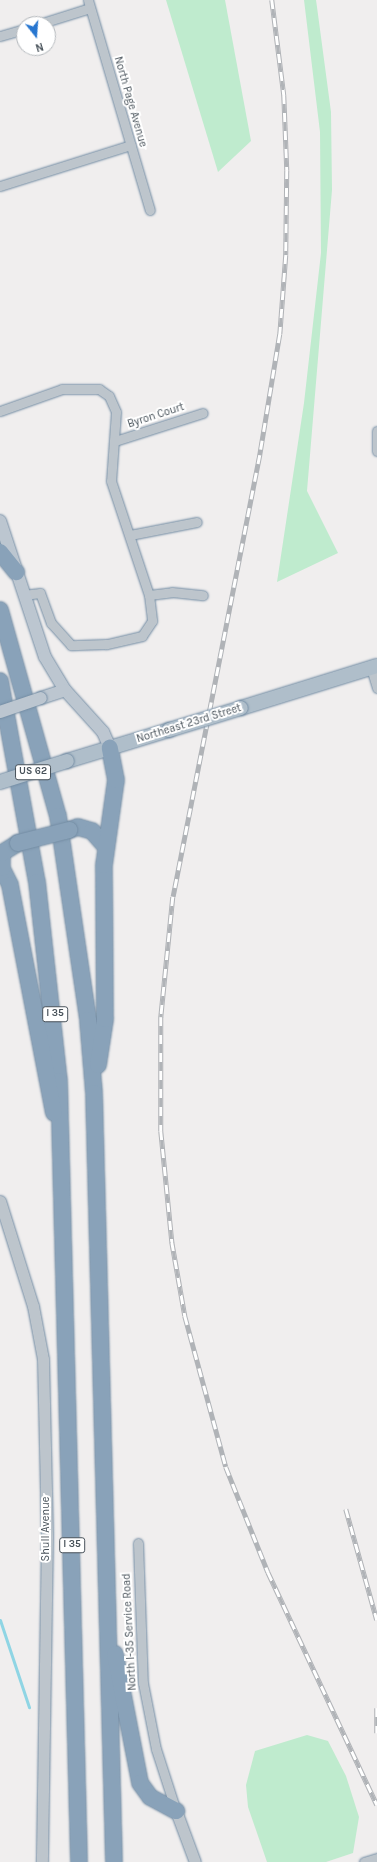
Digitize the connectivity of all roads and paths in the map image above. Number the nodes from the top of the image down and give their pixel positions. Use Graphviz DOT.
graph roads {
  1 [pos="89,4"];
  2 [pos="56,17"];
  3 [pos="16,31"];
  4 [pos="0,36"];
  5 [pos="131,144"];
  6 [pos="0,186"];
  7 [pos="150,210"];
  8 [pos="0,411"];
  9 [pos="204,413"];
  10 [pos="377,431"];
  11 [pos="116,441"];
  12 [pos="377,451"];
  13 [pos="0,521"];
  14 [pos="197,522"];
  15 [pos="130,535"];
  16 [pos="0,552"];
  17 [pos="16,572"];
  18 [pos="23,595"];
  19 [pos="150,595"];
  20 [pos="203,595"];
  21 [pos="0,610"];
  22 [pos="374,667"];
  23 [pos="0,681"];
  24 [pos="377,688"];
  25 [pos="65,690"];
  26 [pos="0,712"];
  27 [pos="110,748"];
  28 [pos="0,782"];
  29 [pos="105,846"];
  30 [pos="1,867"];
  31 [pos="94,1093"];
  32 [pos="62,1147"];
  33 [pos="0,1201"];
  34 [pos="138,1543"];
  35 [pos="107,1619"];
  36 [pos="176,1811"];
  37 [pos="377,1858"];
  38 [pos="191,1861"];
  39 [pos="42,1862"];
  40 [pos="79,1862"];
  41 [pos="114,1862"];
  42 [pos="364,1862"];
  1 -- 2 [label="street"];
  1 -- 5 [label="street, North Page Avenue"];
  3 -- 4 [label="street"];
  5 -- 6 [label="street"];
  5 -- 7 [label="street, North Page Avenue"];
  8 -- 11 [label="street"];
  9 -- 11 [label="street, Byron Court"];
  10 -- 12 [label="street"];
  11 -- 15 [label="street"];
  13 -- 17 [label="main road"];
  14 -- 15 [label="street"];
  15 -- 19 [label="street"];
  16 -- 17 [label="highway"];
  17 -- 18 [label="main road"];
  18 -- 19 [label="street"];
  18 -- 25 [label="main road"];
  19 -- 20 [label="street"];
  21 -- 31 [label="highway"];
  22 -- 24 [label="street"];
  22 -- 27 [label="main road, Northeast 23rd Street, bridge"];
  23 -- 32 [label="highway, I 35"];
  25 -- 26 [label="main road, bridge"];
  25 -- 27 [label="main road"];
  27 -- 28 [label="main road, Northeast 23rd Street / US 62, bridge"];
  27 -- 29 [label="highway"];
  29 -- 30 [label="highway, bridge"];
  29 -- 31 [label="highway"];
  30 -- 32 [label="highway"];
  31 -- 35 [label="highway"];
  32 -- 40 [label="highway, I 35"];
  33 -- 39 [label="street, Shull Avenue"];
  34 -- 36 [label="street, North I-35 Service Road"];
  35 -- 36 [label="highway"];
  35 -- 41 [label="highway"];
  36 -- 38 [label="street"];
  37 -- 42 [label="street"];
}
